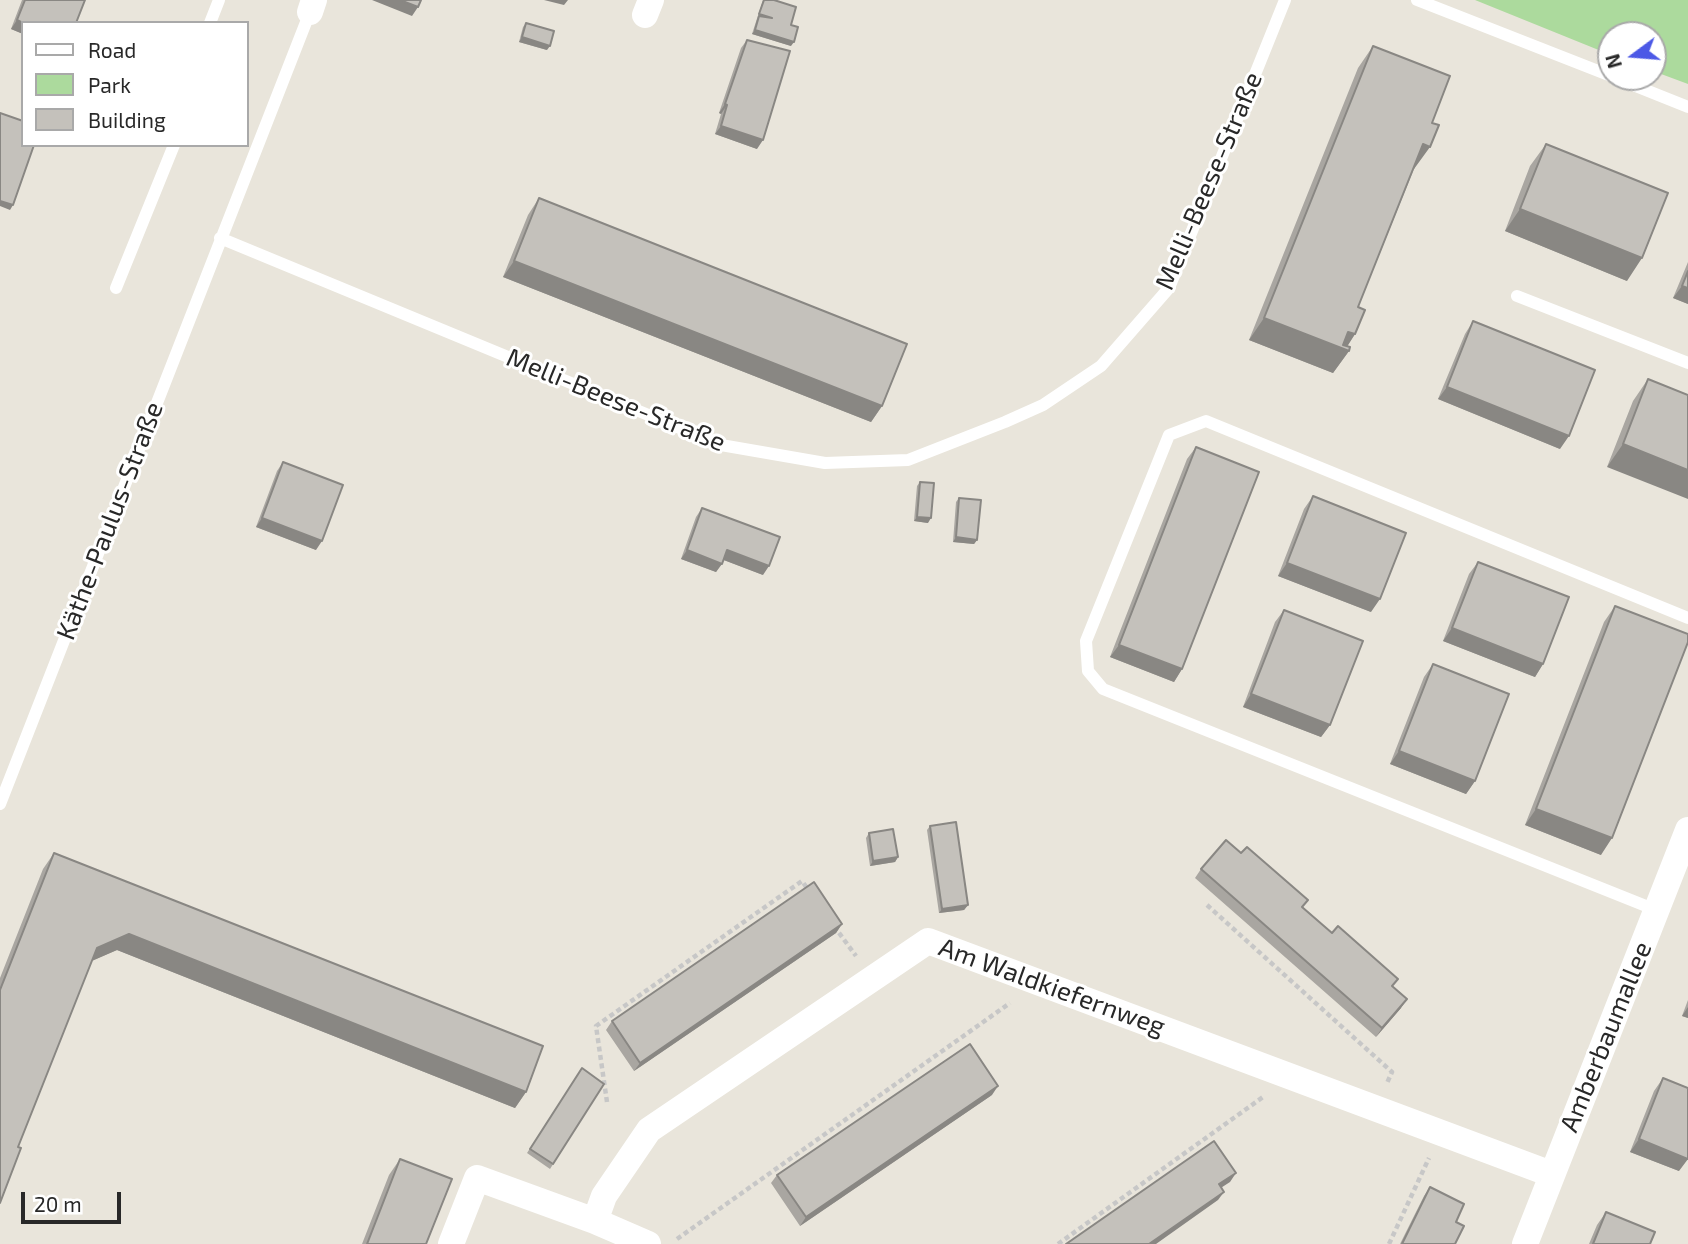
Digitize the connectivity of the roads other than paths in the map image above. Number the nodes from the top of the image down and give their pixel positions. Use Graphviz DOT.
graph roads {
  1 [pos="219,0"];
  2 [pos="1285,0"];
  3 [pos="1417,0"];
  4 [pos="312,6"];
  5 [pos="211,21"];
  6 [pos="1597,71"];
  7 [pos="1647,91"];
  8 [pos="1688,107"];
  9 [pos="173,147"];
  10 [pos="220,238"];
  11 [pos="116,288"];
  12 [pos="1517,296"];
  13 [pos="1688,363"];
  14 [pos="1688,618"];
  15 [pos="0,804"];
  16 [pos="1688,830"];
  17 [pos="1656,910"];
  18 [pos="1551,1174"];
  19 [pos="595,1221"];
  20 [pos="451,1244"];
  21 [pos="648,1244"];
  22 [pos="1525,1244"];
  1 -- 5 [label="lane"];
  2 -- 10 [label="lane, Melli-Beese-Straße"];
  3 -- 6 [label="lane"];
  4 -- 10 [label="lane, Käthe-Paulus-Straße"];
  7 -- 8 [label="lane"];
  9 -- 11 [label="lane"];
  10 -- 15 [label="lane, Käthe-Paulus-Straße"];
  12 -- 13 [label="lane"];
  14 -- 17 [label="lane"];
  16 -- 17 [label="street, Amberbaumallee"];
  17 -- 18 [label="street, Amberbaumallee"];
  18 -- 19 [label="street, Am Waldkiefernweg"];
  18 -- 22 [label="street, Amberbaumallee"];
  19 -- 20 [label="street"];
  19 -- 21 [label="street"];
}
